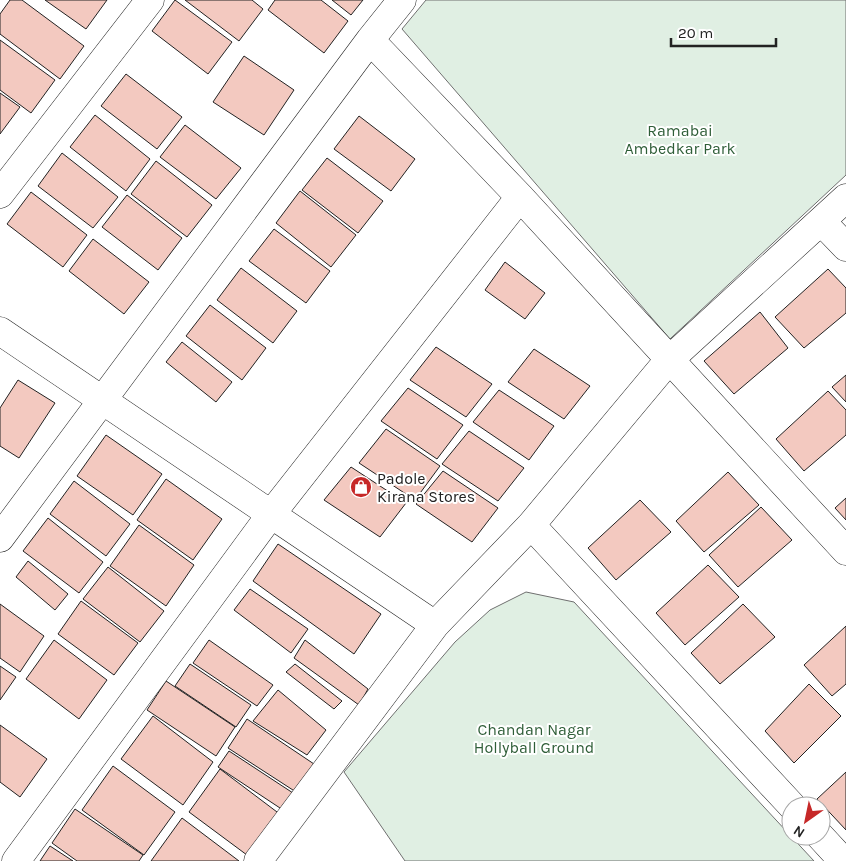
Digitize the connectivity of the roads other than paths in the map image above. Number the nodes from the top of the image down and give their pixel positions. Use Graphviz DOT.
graph roads {
  1 [pos="150,0"];
  2 [pos="402,0"];
  3 [pos="370,40"];
  4 [pos="0,194"];
  5 [pos="520,197"];
  6 [pos="846,198"];
  7 [pos="821,221"];
  8 [pos="846,248"];
  9 [pos="0,331"];
  10 [pos="668,361"];
  11 [pos="102,402"];
  12 [pos="272,513"];
  13 [pos="531,525"];
  14 [pos="0,538"];
  15 [pos="846,551"];
  16 [pos="435,625"];
  17 [pos="783,796"];
  18 [pos="829,846"];
  19 [pos="16,861"];
  20 [pos="258,861"];
  21 [pos="843,861"];
  1 -- 4 [label="street"];
  2 -- 3 [label="street"];
  3 -- 5 [label="street"];
  3 -- 11 [label="street"];
  5 -- 10 [label="street"];
  5 -- 12 [label="street"];
  6 -- 7 [label="street"];
  7 -- 8 [label="street"];
  7 -- 10 [label="street"];
  9 -- 11 [label="street"];
  10 -- 13 [label="street"];
  10 -- 15 [label="street"];
  11 -- 12 [label="street"];
  11 -- 14 [label="street"];
  12 -- 16 [label="street"];
  12 -- 19 [label="street"];
  13 -- 16 [label="street"];
  13 -- 17 [label="street"];
  16 -- 20 [label="street"];
  18 -- 21 [label="street"];
}
